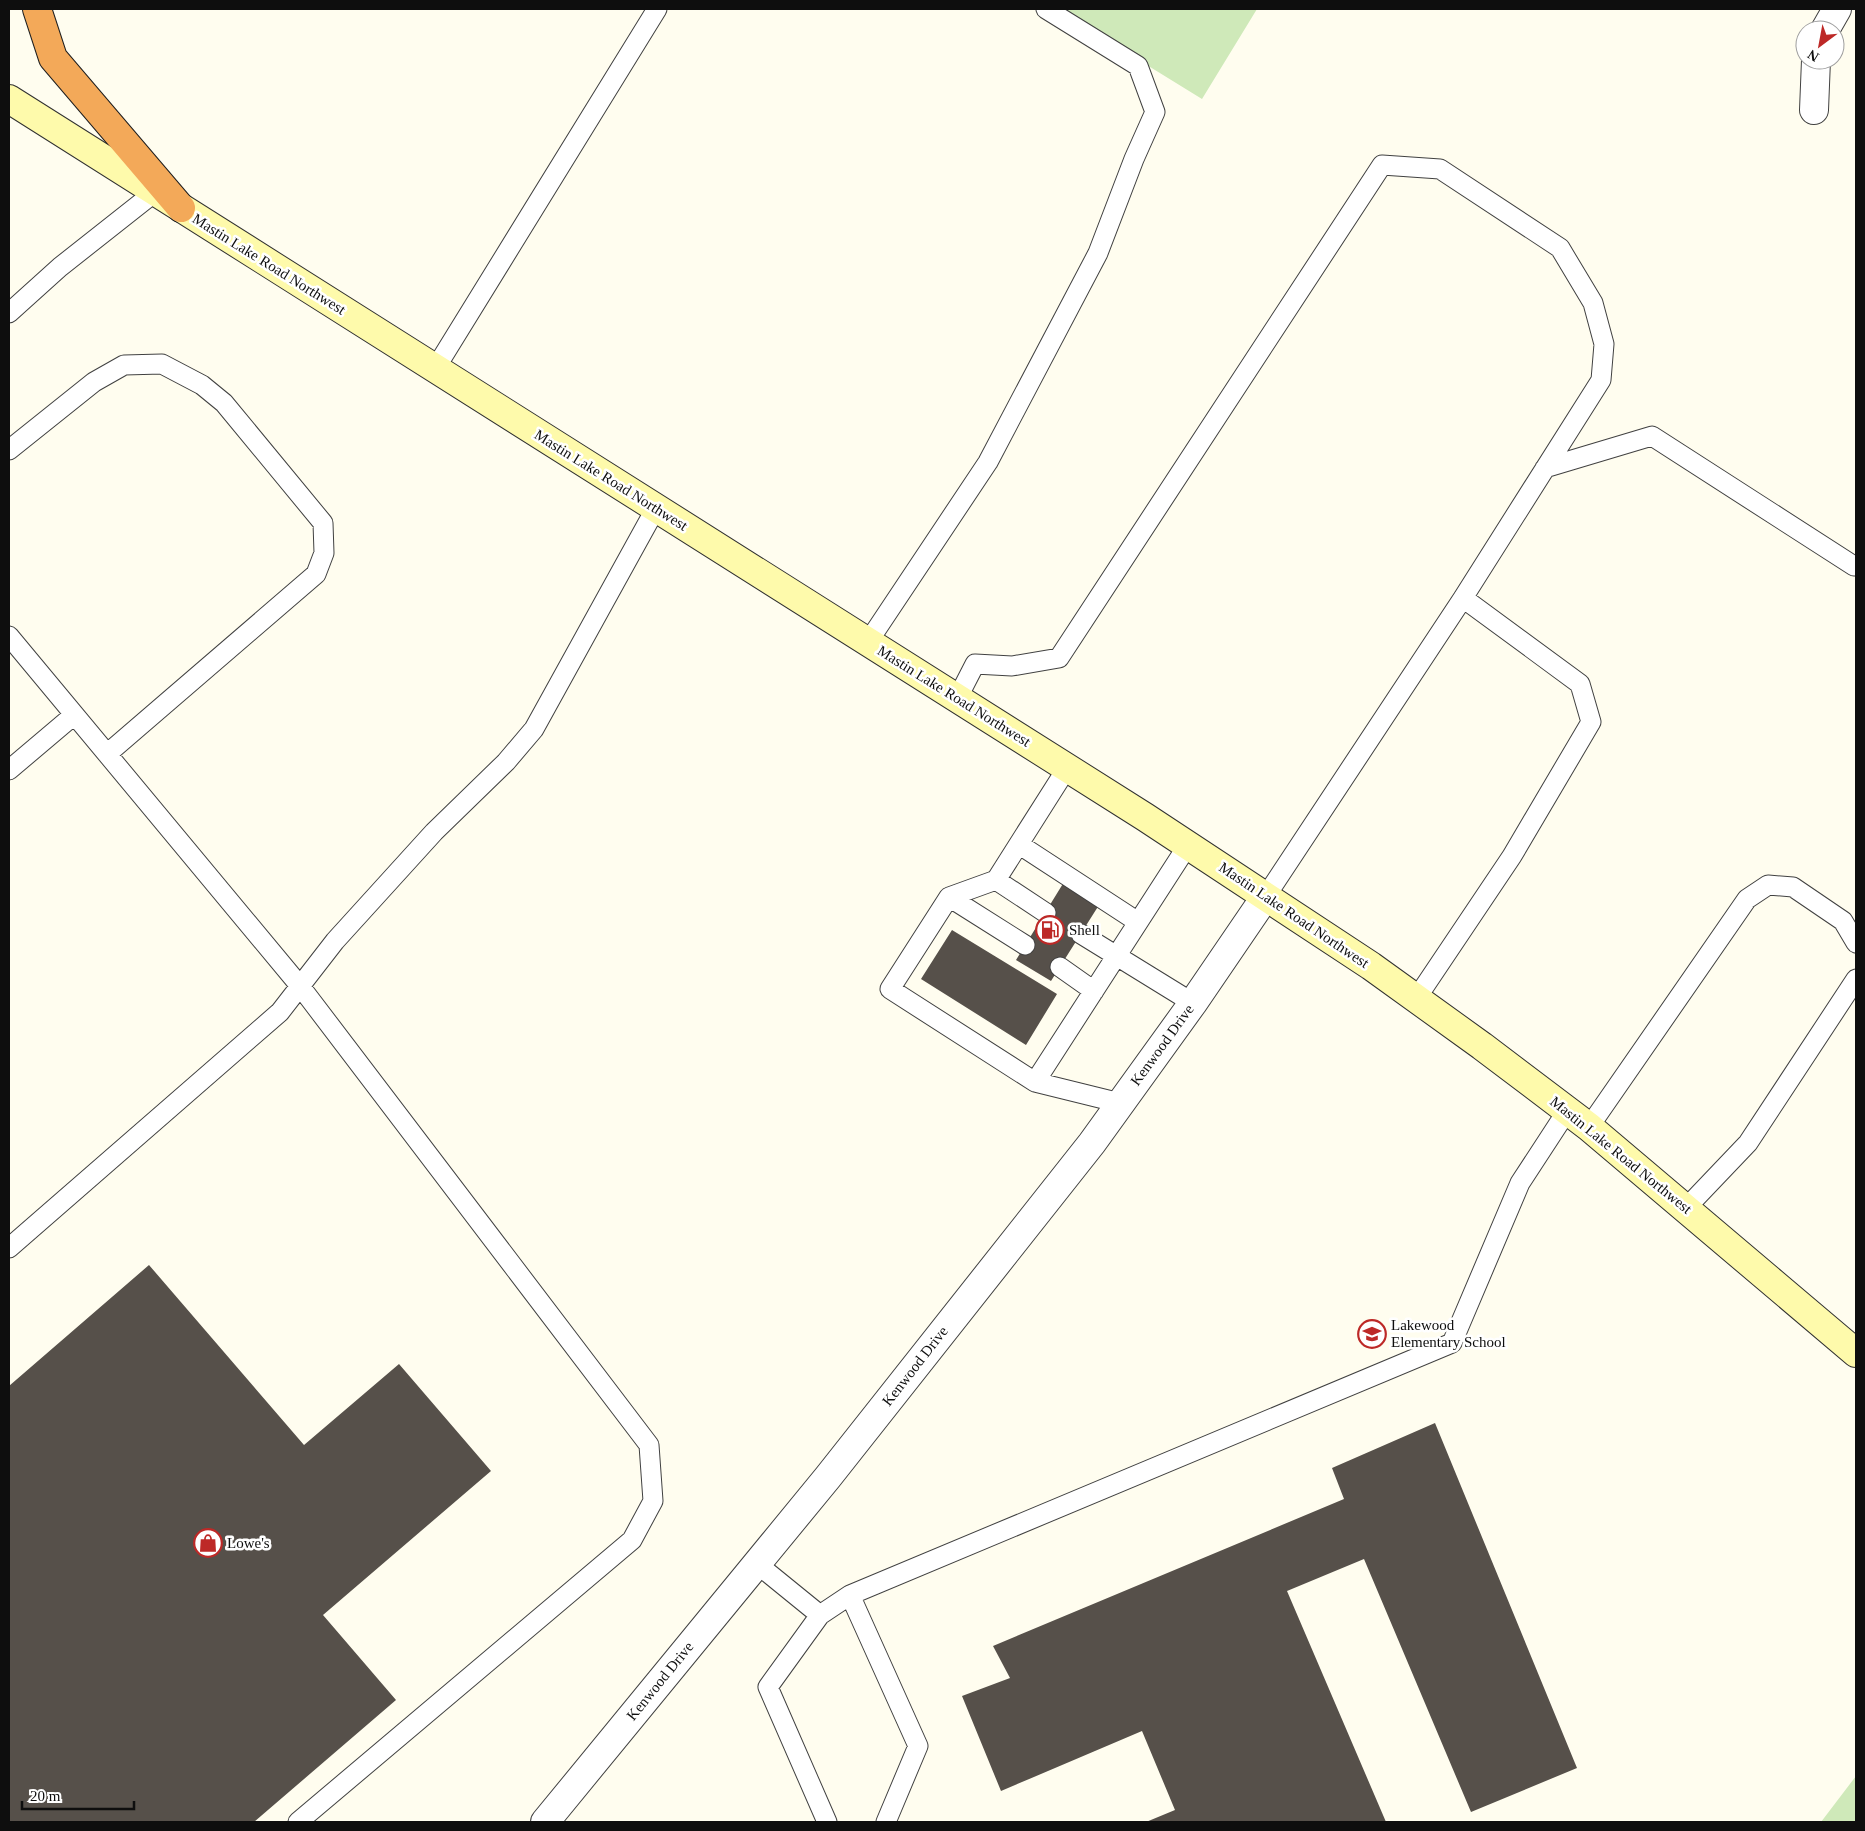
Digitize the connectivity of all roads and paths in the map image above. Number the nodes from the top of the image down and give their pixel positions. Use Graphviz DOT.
graph roads {
  1 [pos="37,9"];
  2 [pos="657,9"];
  3 [pos="1046,9"];
  4 [pos="1837,9"];
  5 [pos="1831,20"];
  6 [pos="1816,70"];
  7 [pos="9,100"];
  8 [pos="1814,110"];
  9 [pos="155,192"];
  10 [pos="181,208"];
  11 [pos="9,313"];
  12 [pos="436,369"];
  13 [pos="9,450"];
  14 [pos="1545,468"];
  15 [pos="656,508"];
  16 [pos="1854,566"];
  17 [pos="1463,598"];
  18 [pos="9,636"];
  19 [pos="868,642"];
  20 [pos="957,699"];
  21 [pos="74,715"];
  22 [pos="107,754"];
  23 [pos="1067,768"];
  24 [pos="9,770"];
  25 [pos="1020,845"];
  26 [pos="1188,845"];
  27 [pos="996,880"];
  28 [pos="1266,896"];
  29 [pos="949,897"];
  30 [pos="1046,913"];
  31 [pos="1138,922"];
  32 [pos="1081,934"];
  33 [pos="1856,943"];
  34 [pos="1025,945"];
  35 [pos="1116,956"];
  36 [pos="1060,968"];
  37 [pos="1856,979"];
  38 [pos="300,986"];
  39 [pos="1094,991"];
  40 [pos="1416,998"];
  41 [pos="1193,1003"];
  42 [pos="1035,1082"];
  43 [pos="1120,1103"];
  44 [pos="1567,1110"];
  45 [pos="1589,1127"];
  46 [pos="1687,1208"];
  47 [pos="9,1248"];
  48 [pos="1856,1353"];
  49 [pos="756,1563"];
  50 [pos="850,1594"];
  51 [pos="820,1615"];
  52 [pos="298,1822"];
  53 [pos="545,1822"];
  54 [pos="828,1822"];
  55 [pos="886,1822"];
  1 -- 10 [label="highway"];
  2 -- 12 [label="lane"];
  3 -- 19 [label="lane"];
  4 -- 5 [label="street"];
  6 -- 8 [label="street"];
  7 -- 9 [label="street, Mastin Lake Road Northwest"];
  9 -- 10 [label="street, Mastin Lake Road Northwest"];
  9 -- 11 [label="lane"];
  10 -- 12 [label="street, Mastin Lake Road Northwest"];
  12 -- 15 [label="street, Mastin Lake Road Northwest"];
  13 -- 22 [label="lane"];
  14 -- 16 [label="lane"];
  14 -- 17 [label="lane"];
  14 -- 20 [label="lane"];
  15 -- 19 [label="street, Mastin Lake Road Northwest"];
  15 -- 38 [label="lane"];
  17 -- 28 [label="lane"];
  17 -- 40 [label="lane"];
  18 -- 21 [label="lane"];
  19 -- 20 [label="street, Mastin Lake Road Northwest"];
  20 -- 23 [label="street, Mastin Lake Road Northwest"];
  21 -- 22 [label="lane"];
  21 -- 24 [label="lane"];
  22 -- 38 [label="lane"];
  23 -- 25 [label="lane"];
  23 -- 26 [label="street, Mastin Lake Road Northwest"];
  25 -- 27 [label="lane"];
  25 -- 31 [label="lane"];
  26 -- 28 [label="street, Mastin Lake Road Northwest"];
  26 -- 31 [label="lane"];
  27 -- 29 [label="lane"];
  27 -- 30 [label="lane"];
  28 -- 40 [label="street, Mastin Lake Road Northwest"];
  28 -- 41 [label="street, Kenwood Drive"];
  29 -- 34 [label="lane"];
  29 -- 42 [label="lane"];
  31 -- 35 [label="lane"];
  32 -- 35 [label="lane"];
  33 -- 45 [label="lane"];
  35 -- 39 [label="lane"];
  35 -- 41 [label="lane"];
  36 -- 39 [label="lane"];
  37 -- 46 [label="lane"];
  38 -- 47 [label="lane"];
  38 -- 52 [label="lane"];
  39 -- 42 [label="lane"];
  40 -- 44 [label="street, Mastin Lake Road Northwest"];
  41 -- 43 [label="street, Kenwood Drive"];
  42 -- 43 [label="lane"];
  43 -- 49 [label="street, Kenwood Drive"];
  44 -- 45 [label="street, Mastin Lake Road Northwest"];
  44 -- 50 [label="lane"];
  45 -- 46 [label="street, Mastin Lake Road Northwest"];
  46 -- 48 [label="street, Mastin Lake Road Northwest"];
  49 -- 51 [label="lane"];
  49 -- 53 [label="street, Kenwood Drive"];
  50 -- 51 [label="lane"];
  50 -- 55 [label="lane"];
  51 -- 54 [label="lane"];
}
